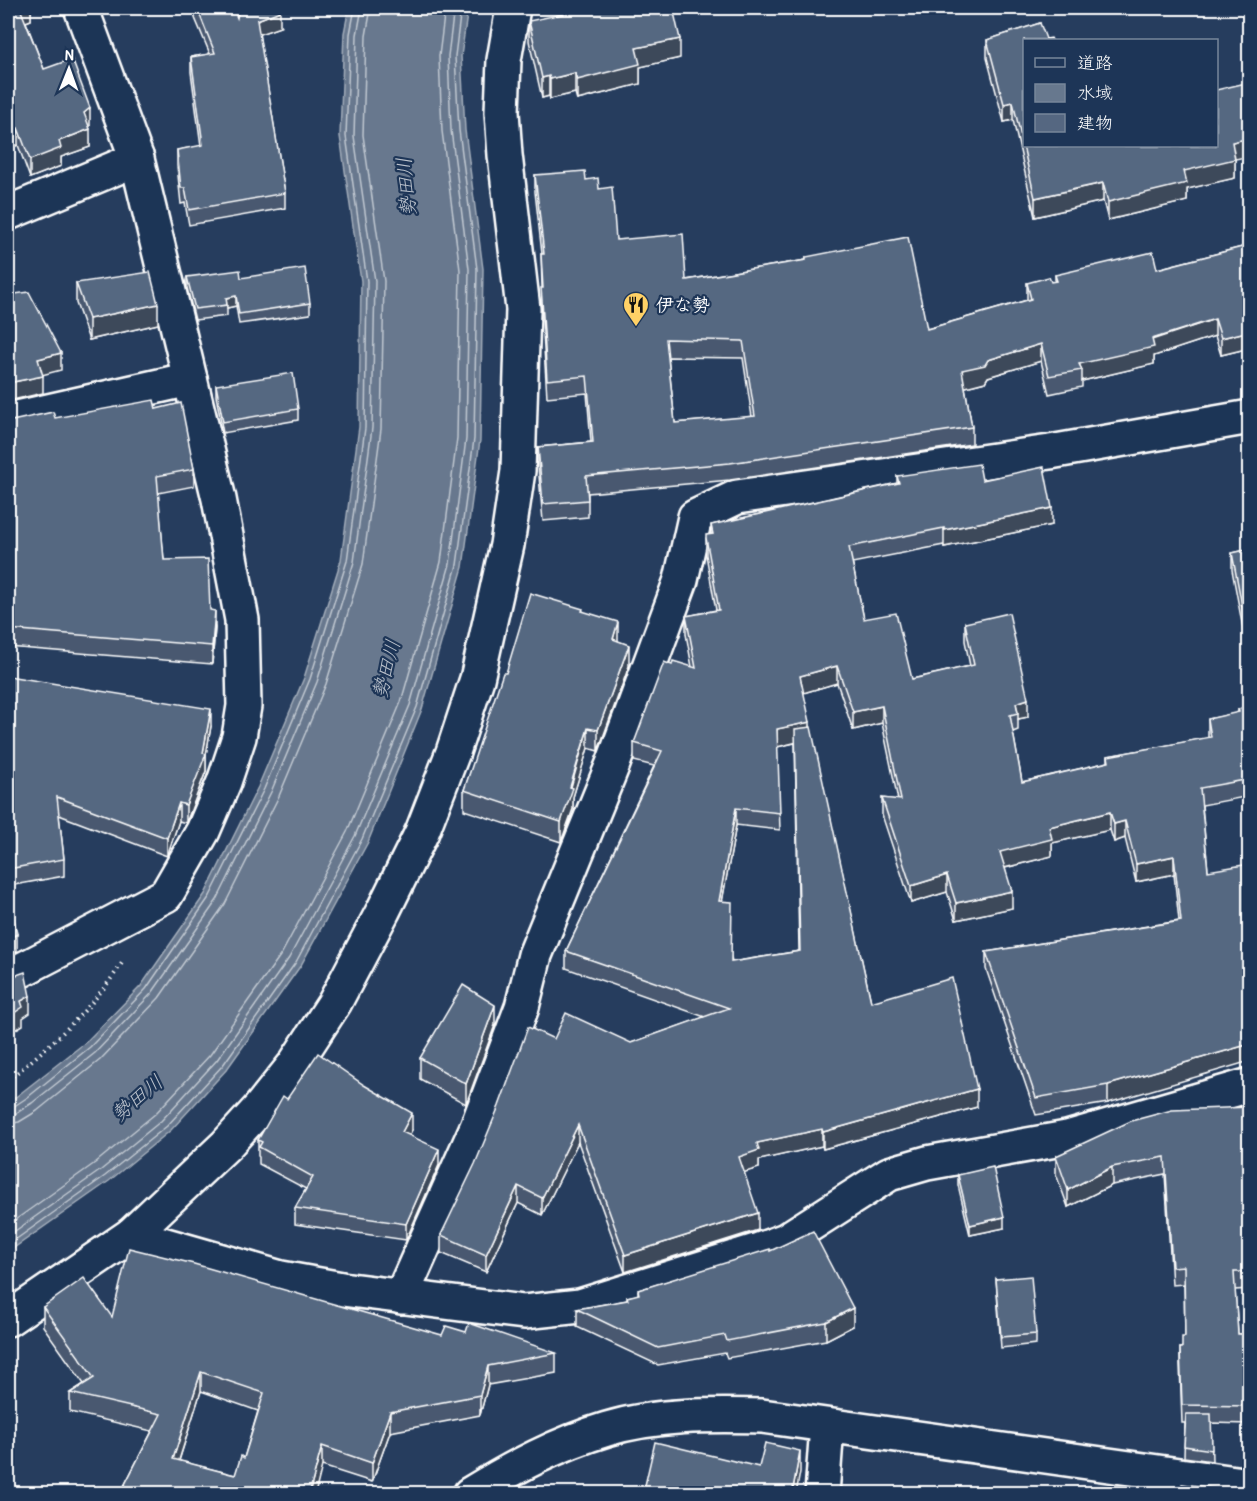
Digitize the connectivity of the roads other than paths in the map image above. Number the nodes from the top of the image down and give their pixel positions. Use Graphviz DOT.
graph roads {
  1 [pos="81,8"];
  2 [pos="513,8"];
  3 [pos="137,159"];
  4 [pos="8,213"];
  5 [pos="190,379"];
  6 [pos="1250,417"];
  7 [pos="8,420"];
  8 [pos="8,977"];
  9 [pos="1250,1085"];
  10 [pos="131,1235"];
  11 [pos="401,1297"];
  12 [pos="8,1319"];
  13 [pos="827,1426"];
  14 [pos="1250,1485"];
  15 [pos="470,1494"];
  16 [pos="822,1494"];
  1 -- 3 [label="street"];
  2 -- 10 [label="street"];
  3 -- 4 [label="street"];
  3 -- 5 [label="street"];
  5 -- 7 [label="street"];
  5 -- 8 [label="street"];
  6 -- 11 [label="street"];
  9 -- 11 [label="street"];
  10 -- 11 [label="street"];
  10 -- 12 [label="street"];
  13 -- 14 [label="street"];
  13 -- 15 [label="street"];
  13 -- 16 [label="street"];
}
